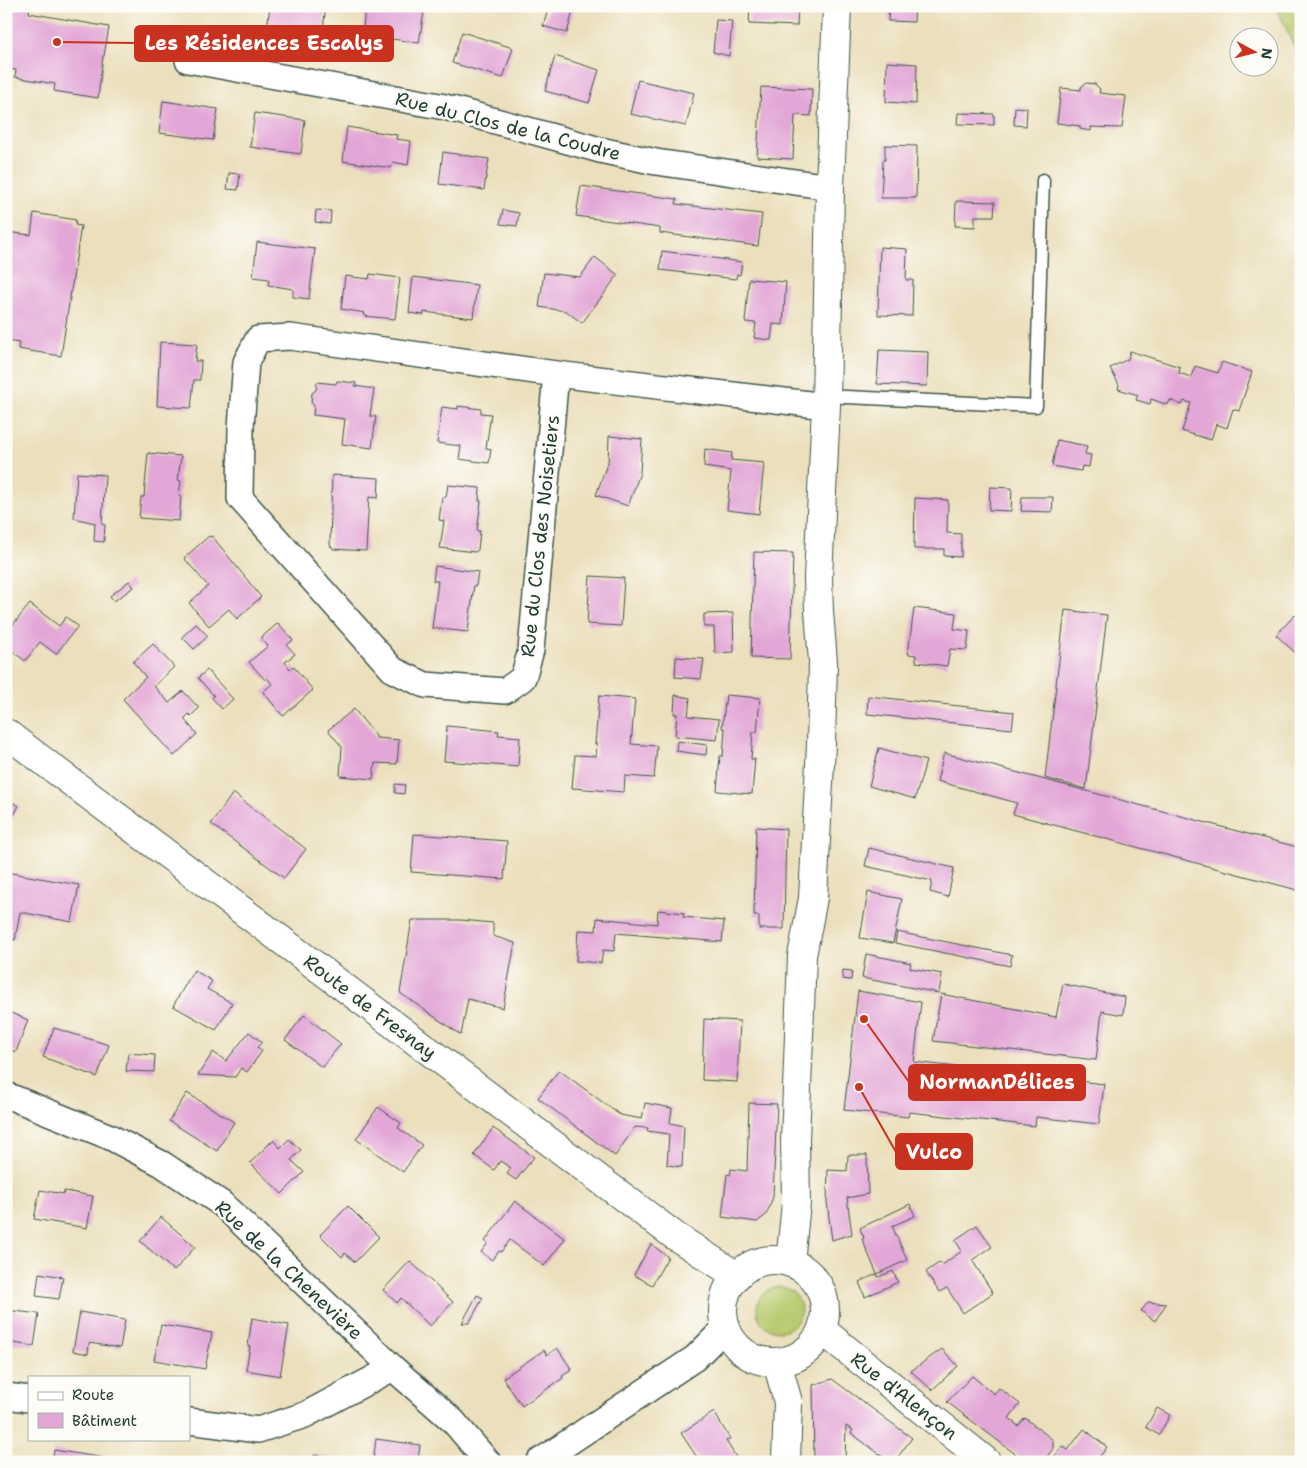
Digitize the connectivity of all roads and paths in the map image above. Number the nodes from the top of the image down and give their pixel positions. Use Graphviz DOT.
graph roads {
  1 [pos="837,6"];
  2 [pos="188,60"];
  3 [pos="1043,180"];
  4 [pos="830,187"];
  5 [pos="556,374"];
  6 [pos="826,401"];
  7 [pos="6,733"];
  8 [pos="6,1095"];
  9 [pos="790,1263"];
  10 [pos="737,1276"];
  11 [pos="726,1327"];
  12 [pos="822,1330"];
  13 [pos="777,1362"];
  14 [pos="393,1368"];
  15 [pos="6,1396"];
  16 [pos="28,1399"];
  17 [pos="190,1420"];
  18 [pos="488,1462"];
  19 [pos="540,1462"];
  20 [pos="786,1462"];
  21 [pos="987,1462"];
  1 -- 4 [label="street"];
  2 -- 4 [label="street, Rue du Clos de la Coudre"];
  3 -- 6 [label="lane"];
  4 -- 6 [label="street"];
  5 -- 5 [label="street, Rue du Clos des Noisetiers"];
  5 -- 6 [label="street, Rue du Clos des Noisetiers"];
  6 -- 9 [label="street"];
  7 -- 10 [label="street, Route de Fresnay"];
  8 -- 14 [label="street, Rue de la Chenevière"];
  9 -- 10 [label="street"];
  9 -- 12 [label="street"];
  10 -- 11 [label="street"];
  11 -- 13 [label="street"];
  11 -- 19 [label="street"];
  12 -- 13 [label="street"];
  12 -- 21 [label="street, Rue d'Alençon"];
  13 -- 20 [label="street"];
  14 -- 17 [label="street"];
  14 -- 18 [label="street, Rue de la Chenevière"];
  15 -- 16 [label="street"];
}
